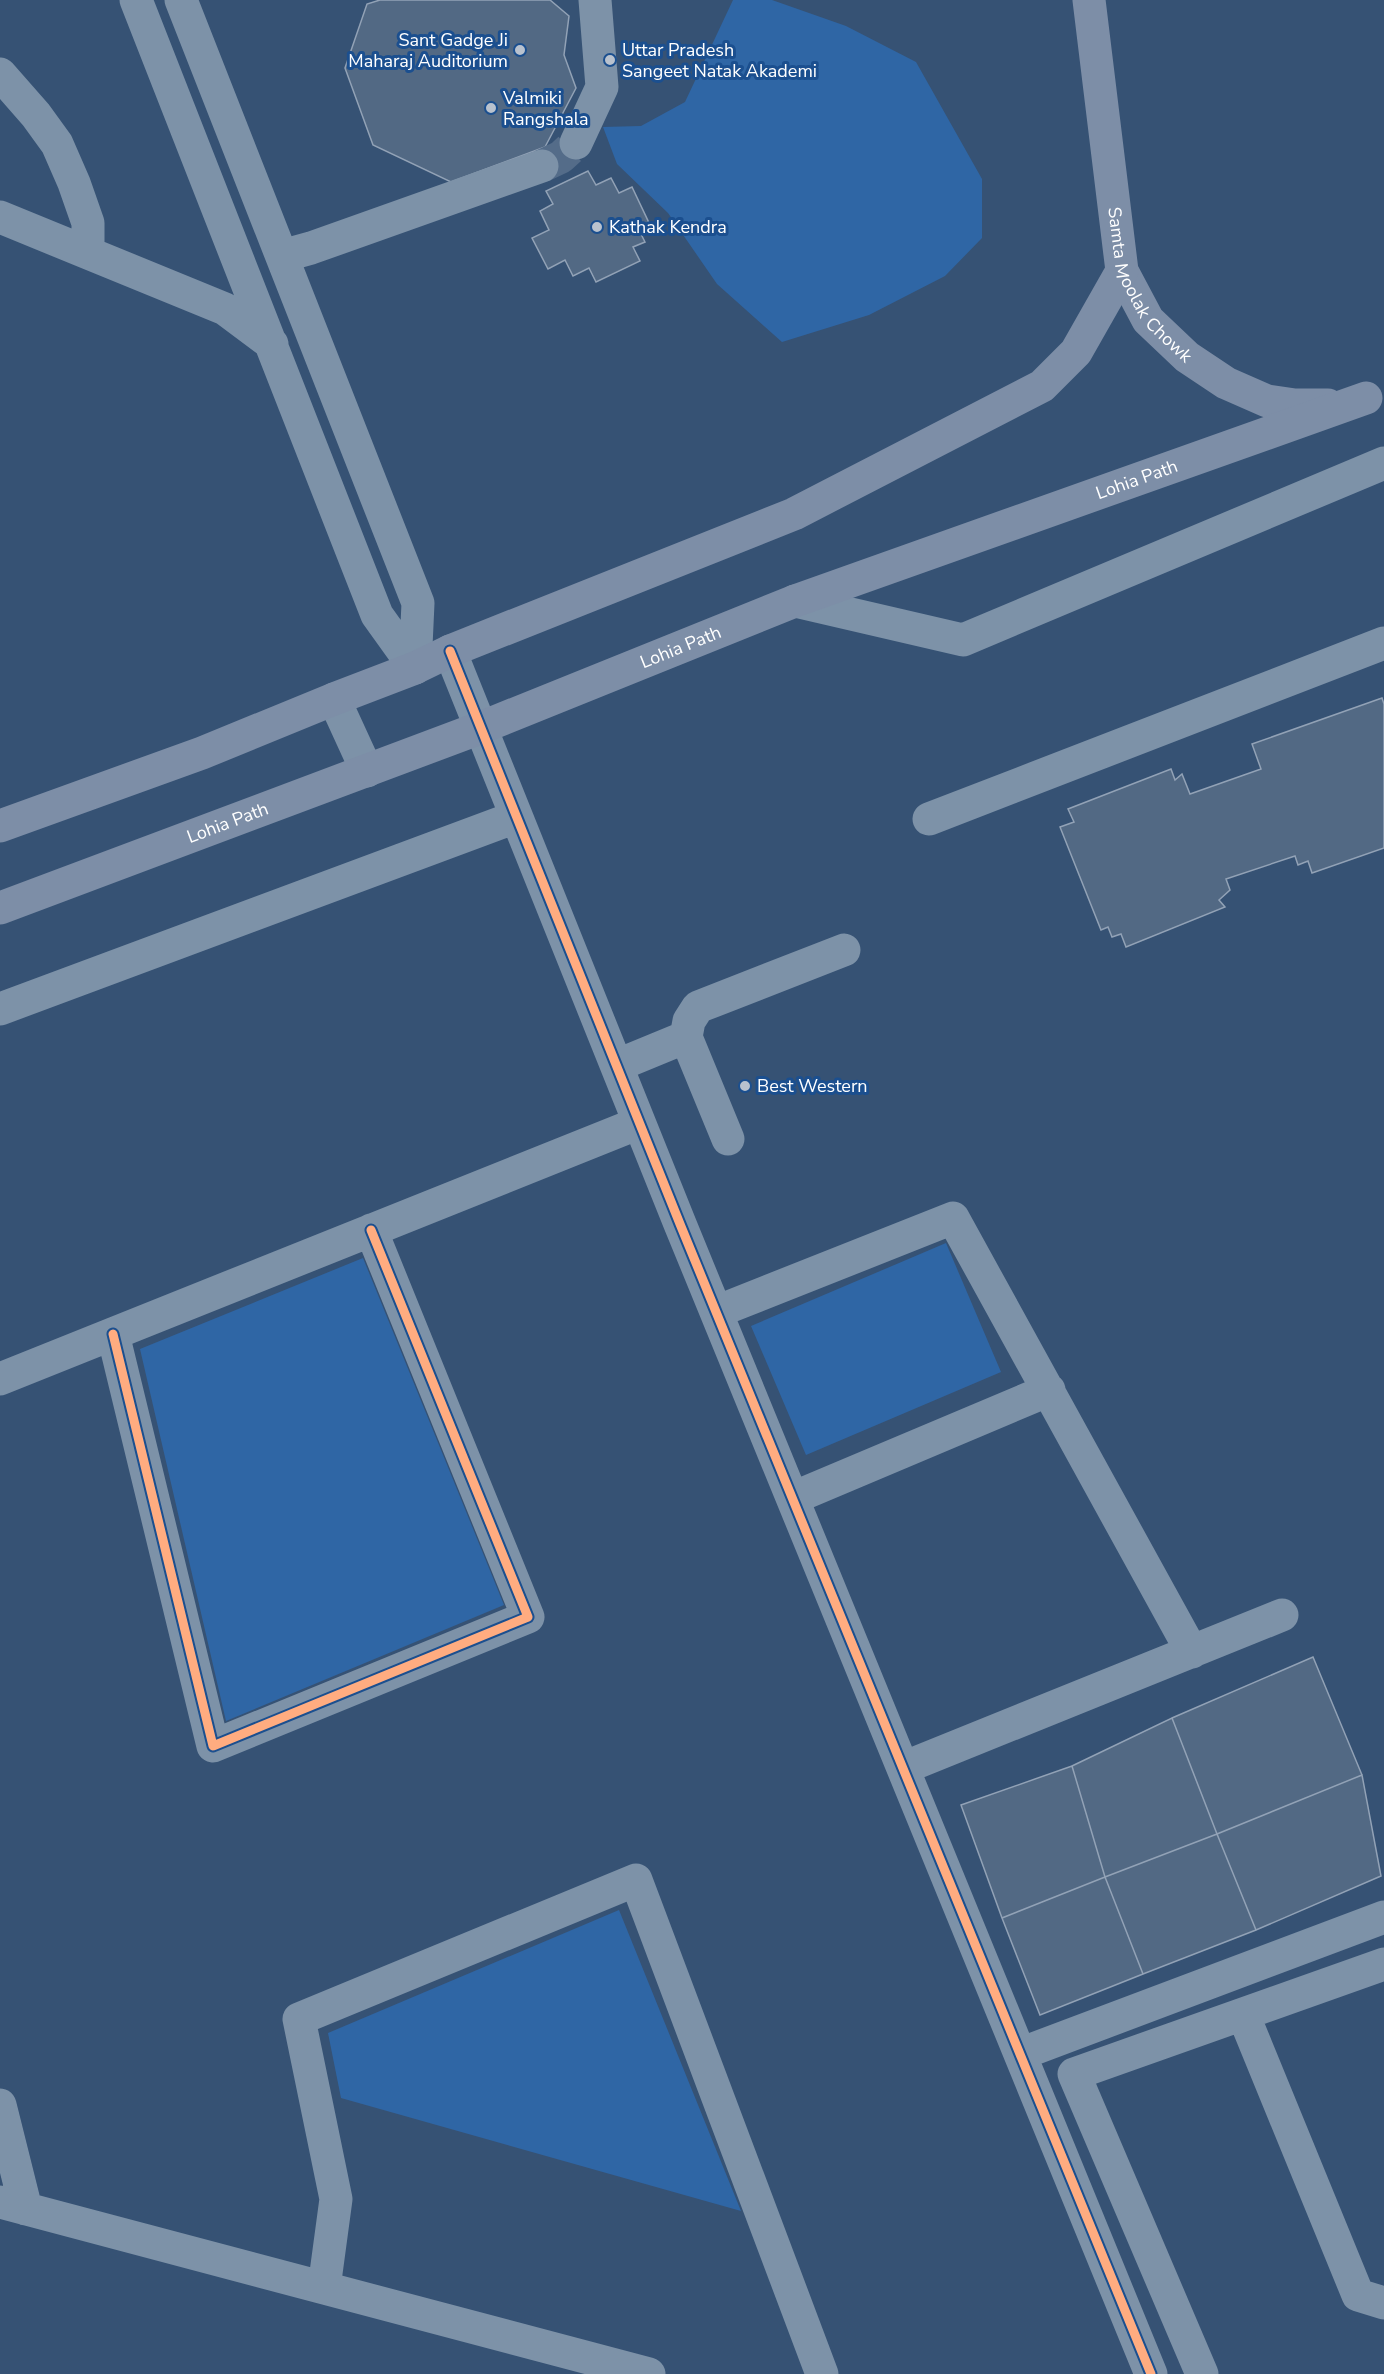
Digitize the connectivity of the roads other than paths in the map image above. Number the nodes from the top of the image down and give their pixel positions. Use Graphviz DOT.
graph roads {
  1 [pos="136,0"];
  2 [pos="181,0"];
  3 [pos="595,0"];
  4 [pos="1089,0"];
  5 [pos="0,75"];
  6 [pos="576,143"];
  7 [pos="542,166"];
  8 [pos="0,217"];
  9 [pos="88,253"];
  10 [pos="282,256"];
  11 [pos="1122,271"];
  12 [pos="310,328"];
  13 [pos="271,344"];
  14 [pos="1375,394"];
  15 [pos="1384,463"];
  16 [pos="795,601"];
  17 [pos="1384,643"];
  18 [pos="450,651"];
  19 [pos="415,669"];
  20 [pos="334,699"];
  21 [pos="480,728"];
  22 [pos="367,771"];
  23 [pos="516,818"];
  24 [pos="929,819"];
  25 [pos="0,826"];
  26 [pos="0,908"];
  27 [pos="844,950"];
  28 [pos="0,1009"];
  29 [pos="686,1037"];
  30 [pos="618,1065"];
  31 [pos="639,1123"];
  32 [pos="728,1139"];
  33 [pos="371,1230"];
  34 [pos="716,1312"];
  35 [pos="113,1334"];
  36 [pos="0,1379"];
  37 [pos="1048,1390"];
  38 [pos="793,1498"];
  39 [pos="1282,1615"];
  40 [pos="1192,1652"];
  41 [pos="903,1768"];
  42 [pos="1384,1917"];
  43 [pos="1381,1973"];
  44 [pos="1243,2014"];
  45 [pos="1020,2054"];
  46 [pos="0,2105"];
  47 [pos="13,2205"];
  48 [pos="324,2288"];
  49 [pos="1384,2303"];
  50 [pos="1174,2308"];
  51 [pos="1131,2325"];
  52 [pos="649,2374"];
  53 [pos="822,2374"];
  54 [pos="1151,2374"];
  55 [pos="1202,2374"];
  1 -- 13 [label="street"];
  2 -- 10 [label="street"];
  3 -- 6 [label="street"];
  4 -- 11 [label="main road, Samta Moolak Chowk"];
  5 -- 9 [label="street"];
  7 -- 10 [label="street"];
  8 -- 9 [label="street"];
  9 -- 13 [label="street"];
  10 -- 12 [label="street"];
  11 -- 14 [label="main road, Samta Moolak Chowk"];
  11 -- 18 [label="main road"];
  12 -- 13 [label="street"];
  12 -- 19 [label="street"];
  13 -- 19 [label="street"];
  14 -- 16 [label="main road, Lohia Path"];
  15 -- 16 [label="street"];
  16 -- 21 [label="main road, Lohia Path"];
  17 -- 24 [label="street"];
  18 -- 19 [label="main road"];
  18 -- 21 [label="street"];
  19 -- 20 [label="main road"];
  20 -- 22 [label="street"];
  20 -- 25 [label="main road"];
  21 -- 22 [label="main road, Lohia Path"];
  21 -- 23 [label="street"];
  22 -- 26 [label="main road, Lohia Path"];
  23 -- 28 [label="street"];
  23 -- 30 [label="street"];
  27 -- 29 [label="street"];
  29 -- 30 [label="street"];
  29 -- 32 [label="street"];
  30 -- 31 [label="street"];
  31 -- 33 [label="street"];
  31 -- 34 [label="street"];
  33 -- 35 [label="street"];
  33 -- 35 [label="street"];
  34 -- 37 [label="street"];
  34 -- 38 [label="street"];
  35 -- 36 [label="street"];
  37 -- 38 [label="street"];
  37 -- 40 [label="street"];
  38 -- 41 [label="street"];
  39 -- 40 [label="street"];
  40 -- 41 [label="street"];
  41 -- 45 [label="street"];
  42 -- 45 [label="street"];
  43 -- 44 [label="street"];
  44 -- 49 [label="street"];
  44 -- 50 [label="street"];
  45 -- 51 [label="street"];
  46 -- 47 [label="street"];
  47 -- 48 [label="street"];
  48 -- 52 [label="street"];
  48 -- 53 [label="street"];
  50 -- 51 [label="street"];
  50 -- 55 [label="street"];
  51 -- 54 [label="street"];
}
